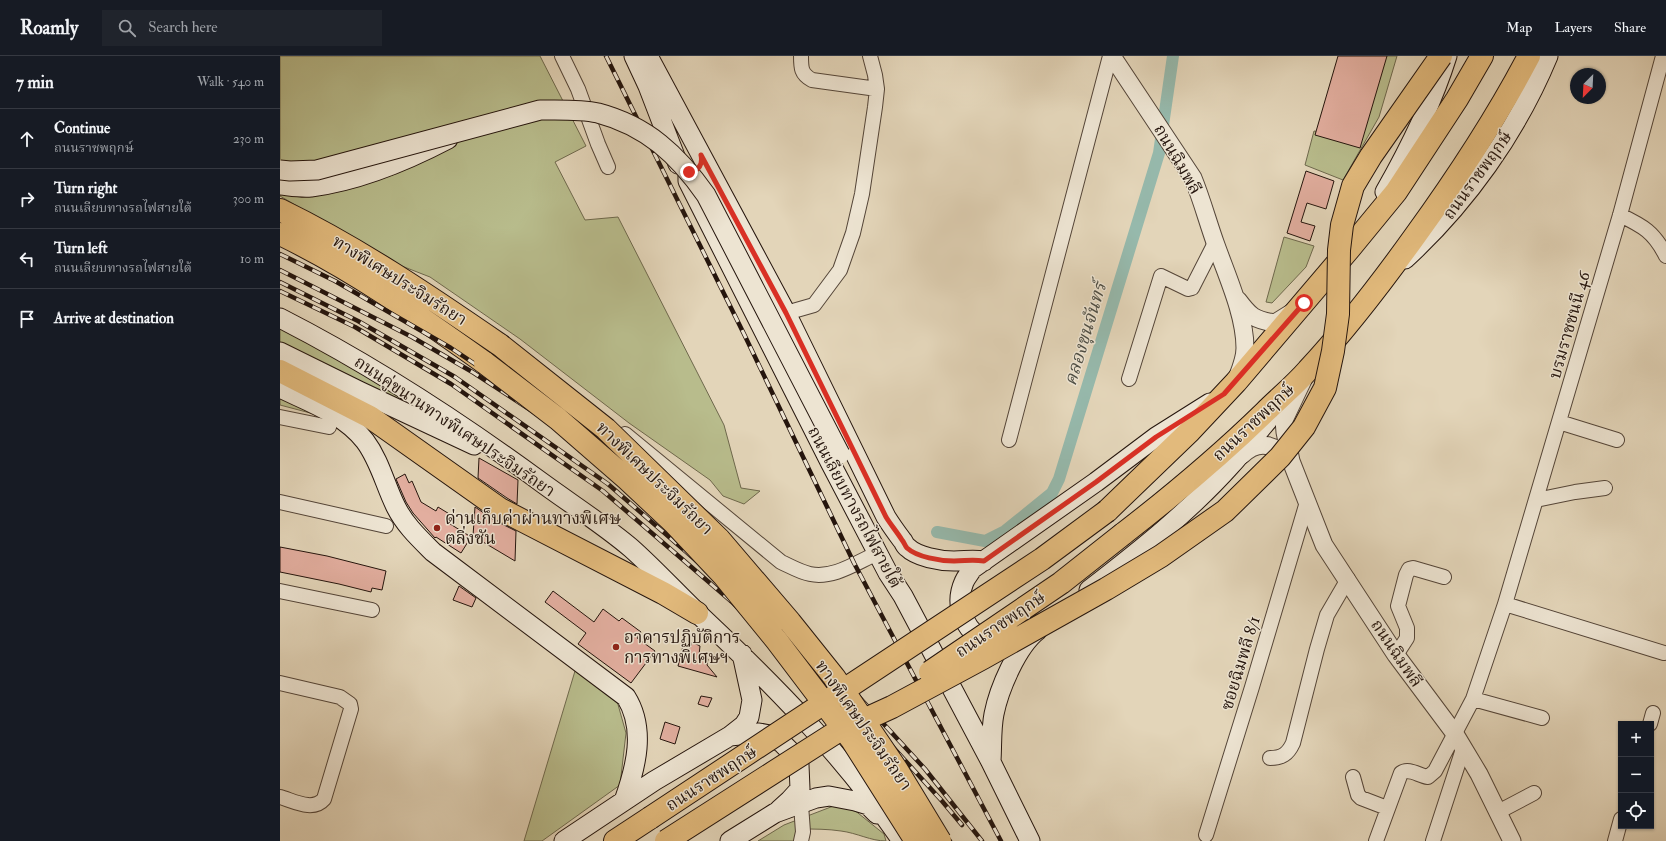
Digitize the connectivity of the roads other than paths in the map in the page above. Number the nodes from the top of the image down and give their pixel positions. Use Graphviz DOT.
graph roads {
  1 [pos="562,56"];
  2 [pos="634,56"];
  3 [pos="648,56"];
  4 [pos="801,56"];
  5 [pos="870,56"];
  6 [pos="1111,56"];
  7 [pos="1432,56"];
  8 [pos="1441,56"];
  9 [pos="1447,56"];
  10 [pos="1482,56"];
  11 [pos="1529,56"];
  12 [pos="1548,56"];
  13 [pos="1663,56"];
  14 [pos="877,89"];
  15 [pos="462,131"];
  16 [pos="697,163"];
  17 [pos="608,167"];
  18 [pos="280,170"];
  19 [pos="280,186"];
  20 [pos="280,210"];
  21 [pos="1620,215"];
  22 [pos="313,216"];
  23 [pos="280,234"];
  24 [pos="1215,243"];
  25 [pos="1350,248"];
  26 [pos="1666,256"];
  27 [pos="1385,278"];
  28 [pos="1323,281"];
  29 [pos="1233,293"];
  30 [pos="1304,303"];
  31 [pos="786,313"];
  32 [pos="280,318"];
  33 [pos="280,352"];
  34 [pos="280,371"];
  35 [pos="1307,371"];
  36 [pos="1129,379"];
  37 [pos="280,388"];
  38 [pos="1230,388"];
  39 [pos="280,418"];
  40 [pos="1559,422"];
  41 [pos="329,427"];
  42 [pos="1009,440"];
  43 [pos="1617,440"];
  44 [pos="504,455"];
  45 [pos="1291,461"];
  46 [pos="1231,466"];
  47 [pos="1605,488"];
  48 [pos="860,493"];
  49 [pos="1536,500"];
  50 [pos="280,502"];
  51 [pos="1306,502"];
  52 [pos="386,526"];
  53 [pos="906,547"];
  54 [pos="878,553"];
  55 [pos="984,561"];
  56 [pos="1444,577"];
  57 [pos="1348,579"];
  58 [pos="280,591"];
  59 [pos="903,596"];
  60 [pos="1505,604"];
  61 [pos="372,610"];
  62 [pos="697,613"];
  63 [pos="1031,635"];
  64 [pos="742,654"];
  65 [pos="1664,654"];
  66 [pos="1396,655"];
  67 [pos="280,684"];
  68 [pos="1473,699"];
  69 [pos="1542,718"];
  70 [pos="834,734"];
  71 [pos="1455,734"];
  72 [pos="730,736"];
  73 [pos="1463,749"];
  74 [pos="1270,758"];
  75 [pos="995,768"];
  76 [pos="1353,777"];
  77 [pos="1534,792"];
  78 [pos="280,797"];
  79 [pos="624,801"];
  80 [pos="801,805"];
  81 [pos="1387,808"];
  82 [pos="1498,812"];
  83 [pos="774,813"];
  84 [pos="1618,828"];
  85 [pos="1206,835"];
  86 [pos="899,836"];
  87 [pos="564,841"];
  88 [pos="615,841"];
  89 [pos="666,841"];
  90 [pos="730,841"];
  91 [pos="803,841"];
  92 [pos="916,841"];
  93 [pos="940,841"];
  94 [pos="1030,841"];
  95 [pos="1044,841"];
  96 [pos="1376,841"];
  97 [pos="1433,841"];
  98 [pos="1512,841"];
  99 [pos="1614,841"];
  1 -- 17 [label="street"];
  2 -- 16 [label="main road"];
  3 -- 16 [label="main road, ถนนเลียบทางรถไฟสายใต้"];
  4 -- 14 [label="street"];
  5 -- 14 [label="street"];
  6 -- 24 [label="street, ถนนฉิมพลี"];
  6 -- 42 [label="street"];
  7 -- 28 [label="street"];
  8 -- 70 [label="main road, bridge"];
  9 -- 25 [label="main road, ถนนราชพฤกษ์"];
  10 -- 25 [label="main road, ถนนราชพฤกษ์"];
  11 -- 27 [label="main road, ถนนราชพฤกษ์"];
  12 -- 27 [label="main road, ถนนราชพฤกษ์"];
  13 -- 21 [label="street, บรมราชชนนี 46"];
  14 -- 31 [label="street"];
  15 -- 18 [label="main road, bridge"];
  15 -- 19 [label="main road, bridge"];
  15 -- 48 [label="main road, bridge"];
  16 -- 31 [label="main road, ถนนเลียบทางรถไฟสายใต้"];
  16 -- 54 [label="main road, ถนนเลียบทางรถไฟสายใต้"];
  20 -- 93 [label="main road, ทางพิเศษประจิมรัถยา, bridge"];
  21 -- 26 [label="street"];
  21 -- 40 [label="street, บรมราชชนนี 46"];
  22 -- 54 [label="street"];
  23 -- 92 [label="main road, ทางพิเศษประจิมรัถยา, bridge"];
  24 -- 29 [label="street, ถนนฉิมพลี"];
  24 -- 36 [label="street"];
  25 -- 28 [label="main road, ถนนราชพฤกษ์"];
  27 -- 35 [label="main road, ถนนราชพฤกษ์"];
  28 -- 30 [label="main road, ถนนราชพฤกษ์"];
  29 -- 30 [label="street, ถนนฉิมพลี"];
  29 -- 38 [label="street, ถนนฉิมพลี"];
  30 -- 38 [label="main road, ถนนราชพฤกษ์"];
  31 -- 53 [label="main road, ถนนเลียบทางรถไฟสายใต้"];
  32 -- 44 [label="main road, ถนนคู่ขนานทางพิเศษประจิมรัถยา"];
  33 -- 44 [label="main road"];
  34 -- 62 [label="main road"];
  35 -- 45 [label="street, ถนนฉิมพลี"];
  35 -- 46 [label="main road, ถนนราชพฤกษ์"];
  35 -- 70 [label="main road, ถนนราชพฤกษ์, bridge"];
  37 -- 79 [label="main road"];
  38 -- 55 [label="main road, ถนนราชพฤกษ์"];
  38 -- 88 [label="main road, ถนนราชพฤกษ์, bridge"];
  39 -- 41 [label="street"];
  40 -- 43 [label="street"];
  40 -- 49 [label="street, บรมราชชนนี 46"];
  44 -- 62 [label="main road, ถนนคู่ขนานทางพิเศษประจิมรัถยา"];
  45 -- 46 [label="street"];
  45 -- 51 [label="street, ถนนฉิมพลี"];
  46 -- 63 [label="main road, ถนนราชพฤกษ์"];
  47 -- 49 [label="street"];
  48 -- 53 [label="main road"];
  48 -- 59 [label="main road"];
  49 -- 60 [label="street, บรมราชชนนี 46"];
  50 -- 52 [label="street"];
  51 -- 57 [label="street, ถนนฉิมพลี"];
  51 -- 85 [label="street, ซอยฉิมพลี 8/1"];
  53 -- 55 [label="main road, ถนนเลียบทางรถไฟสายใต้"];
  54 -- 59 [label="main road, ถนนเลียบทางรถไฟสายใต้"];
  55 -- 63 [label="main road, ถนนราชพฤกษ์"];
  56 -- 66 [label="street"];
  57 -- 66 [label="street, ถนนฉิมพลี"];
  57 -- 74 [label="street"];
  58 -- 61 [label="street"];
  59 -- 75 [label="main road, ถนนเลียบทางรถไฟสายใต้"];
  60 -- 65 [label="street"];
  60 -- 68 [label="street, บรมราชชนนี 46"];
  62 -- 64 [label="main road, ถนนคู่ขนานทางพิเศษประจิมรัถยา"];
  63 -- 75 [label="main road, ถนนราชพฤกษ์"];
  64 -- 72 [label="main road"];
  64 -- 86 [label="main road, ถนนคู่ขนานทางพิเศษประจิมรัถยา"];
  66 -- 71 [label="street, ถนนฉิมพลี"];
  67 -- 78 [label="street"];
  68 -- 69 [label="street"];
  68 -- 71 [label="street, บรมราชชนนี 46"];
  70 -- 89 [label="main road, ถนนราชพฤกษ์, bridge"];
  71 -- 73 [label="street, ถนนฉิมพลี"];
  71 -- 81 [label="street, บรมราชชนนี 46"];
  72 -- 79 [label="main road"];
  72 -- 83 [label="main road"];
  73 -- 82 [label="street, ถนนฉิมพลี"];
  73 -- 97 [label="street"];
  75 -- 94 [label="main road, ถนนเลียบทางรถไฟสายใต้"];
  75 -- 95 [label="main road"];
  76 -- 81 [label="street"];
  77 -- 82 [label="street"];
  79 -- 87 [label="main road"];
  80 -- 83 [label="main road"];
  80 -- 86 [label="main road"];
  80 -- 91 [label="street"];
  81 -- 96 [label="street"];
  82 -- 98 [label="street, ถนนฉิมพลี"];
  83 -- 90 [label="main road"];
  84 -- 99 [label="street"];
}
